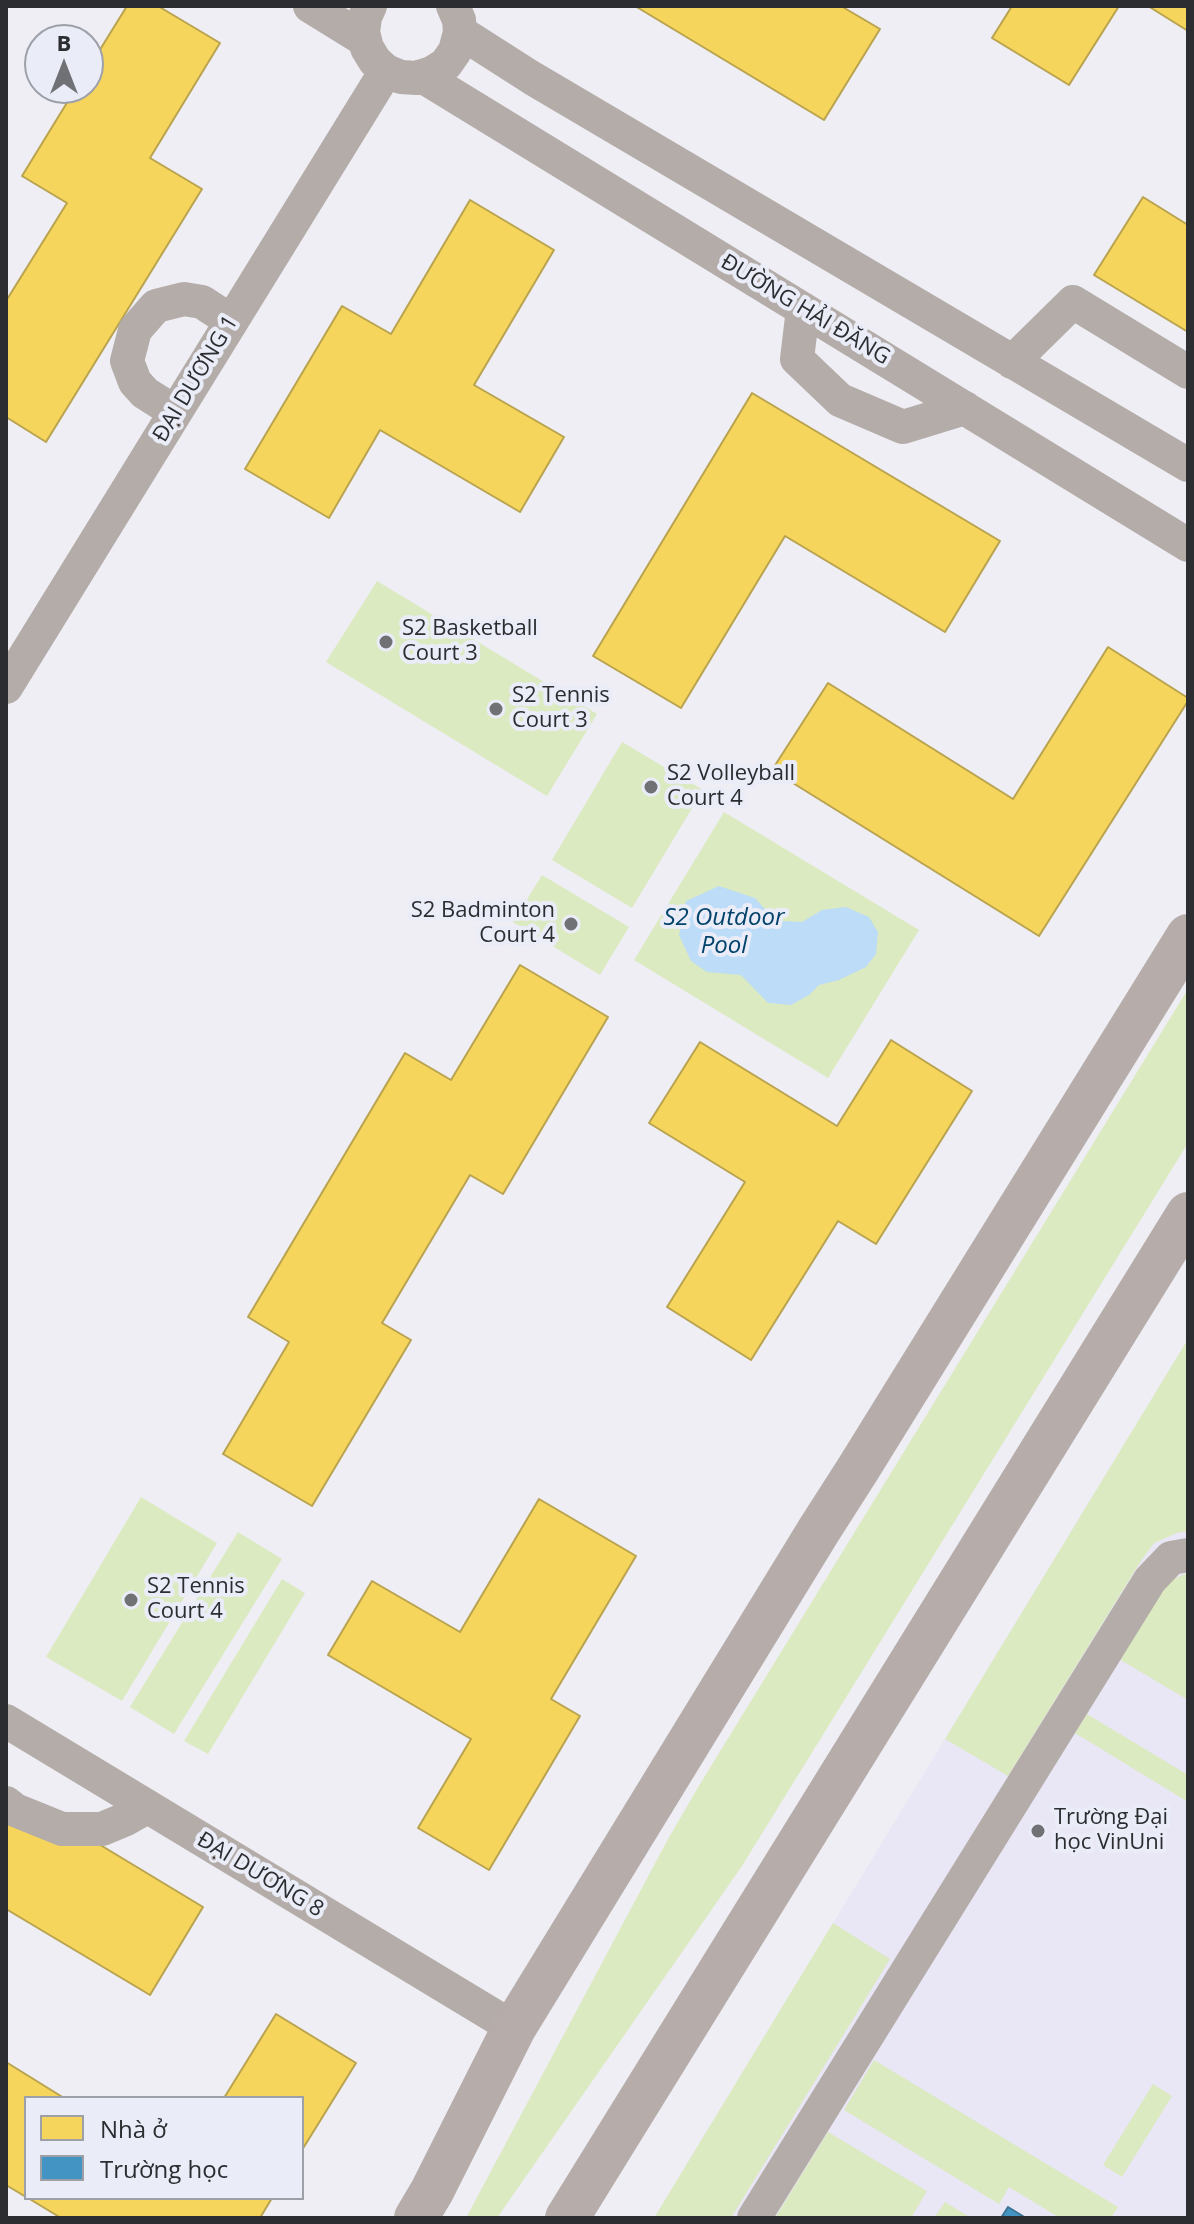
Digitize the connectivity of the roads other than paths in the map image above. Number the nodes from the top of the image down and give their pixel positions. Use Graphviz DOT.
graph roads {
  1 [pos="310,6"];
  2 [pos="370,6"];
  3 [pos="456,19"];
  4 [pos="365,40"];
  5 [pos="386,71"];
  6 [pos="422,76"];
  7 [pos="803,309"];
  8 [pos="231,321"];
  9 [pos="1012,362"];
  10 [pos="1188,372"];
  11 [pos="965,408"];
  12 [pos="175,412"];
  13 [pos="1188,465"];
  14 [pos="1188,545"];
  15 [pos="6,687"];
  16 [pos="1188,936"];
  17 [pos="1188,1214"];
  18 [pos="1188,1555"];
  19 [pos="6,1721"];
  20 [pos="6,1803"];
  21 [pos="147,1807"];
  22 [pos="514,2028"];
  23 [pos="416,2218"];
  24 [pos="567,2218"];
  25 [pos="754,2218"];
  1 -- 4 [label="street"];
  2 -- 4 [label="street"];
  3 -- 6 [label="street"];
  3 -- 9 [label="street"];
  4 -- 5 [label="street"];
  5 -- 6 [label="street"];
  5 -- 8 [label="street, ĐẠI DƯƠNG 1"];
  6 -- 7 [label="street, ĐƯỜNG HẢI ĐĂNG"];
  7 -- 11 [label="street, ĐƯỜNG HẢI ĐĂNG"];
  7 -- 11 [label="street"];
  8 -- 12 [label="street, ĐẠI DƯƠNG 1"];
  8 -- 12 [label="street"];
  9 -- 10 [label="street"];
  9 -- 13 [label="street"];
  11 -- 14 [label="street, ĐƯỜNG HẢI ĐĂNG"];
  12 -- 15 [label="street, ĐẠI DƯƠNG 1"];
  16 -- 22 [label="main road"];
  17 -- 24 [label="main road"];
  18 -- 25 [label="street"];
  19 -- 21 [label="street, ĐẠI DƯƠNG 8"];
  20 -- 21 [label="street"];
  21 -- 22 [label="street, ĐẠI DƯƠNG 8"];
  22 -- 23 [label="main road"];
}
